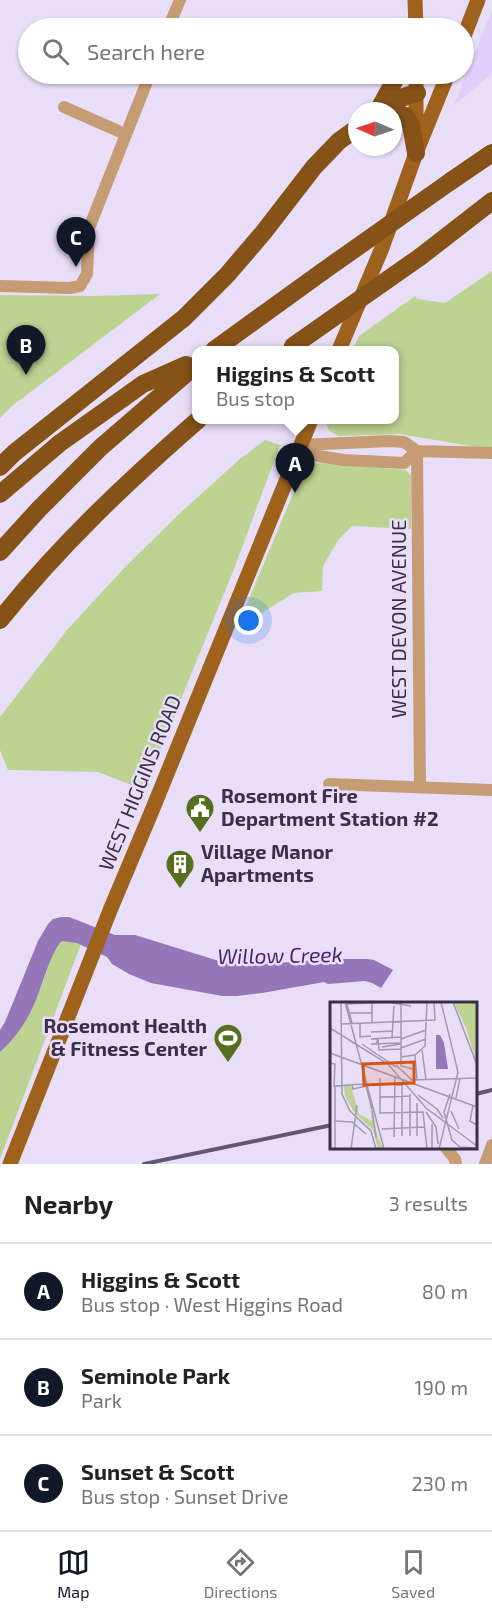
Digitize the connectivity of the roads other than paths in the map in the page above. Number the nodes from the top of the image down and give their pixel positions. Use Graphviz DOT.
graph roads {
  1 [pos="180,0"];
  2 [pos="415,0"];
  3 [pos="478,0"];
  4 [pos="172,18"];
  5 [pos="416,18"];
  6 [pos="471,18"];
  7 [pos="146,84"];
  8 [pos="393,84"];
  9 [pos="417,84"];
  10 [pos="444,84"];
  11 [pos="442,89"];
  12 [pos="417,93"];
  13 [pos="384,102"];
  14 [pos="392,102"];
  15 [pos="64,107"];
  16 [pos="402,115"];
  17 [pos="125,134"];
  18 [pos="348,134"];
  19 [pos="416,153"];
  20 [pos="492,153"];
  21 [pos="490,203"];
  22 [pos="0,286"];
  23 [pos="221,346"];
  24 [pos="292,346"];
  25 [pos="341,346"];
  26 [pos="192,365"];
  27 [pos="192,367"];
  28 [pos="193,424"];
  29 [pos="309,424"];
  30 [pos="301,445"];
  31 [pos="417,451"];
  32 [pos="492,453"];
  33 [pos="0,467"];
  34 [pos="0,494"];
  35 [pos="0,552"];
  36 [pos="0,620"];
  37 [pos="329,784"];
  38 [pos="420,787"];
  39 [pos="492,790"];
  40 [pos="492,1145"];
  41 [pos="447,1149"];
  42 [pos="10,1164"];
  43 [pos="456,1164"];
  44 [pos="485,1164"];
  1 -- 4 [label="street"];
  2 -- 5 [label="main road"];
  3 -- 6 [label="main road"];
  7 -- 17 [label="street"];
  8 -- 13 [label="highway"];
  9 -- 12 [label="main road"];
  10 -- 11 [label="main road"];
  11 -- 12 [label="main road"];
  11 -- 19 [label="main road"];
  12 -- 14 [label="highway"];
  12 -- 19 [label="main road"];
  15 -- 17 [label="street"];
  16 -- 19 [label="highway"];
  17 -- 22 [label="street"];
  18 -- 33 [label="highway"];
  19 -- 25 [label="main road"];
  20 -- 23 [label="highway, bridge"];
  21 -- 24 [label="highway, bridge"];
  26 -- 34 [label="highway"];
  27 -- 35 [label="highway"];
  28 -- 36 [label="highway"];
  29 -- 30 [label="main road, WEST HIGGINS ROAD"];
  30 -- 31 [label="street"];
  30 -- 31 [label="street"];
  30 -- 42 [label="main road, WEST HIGGINS ROAD"];
  31 -- 32 [label="street"];
  31 -- 38 [label="street, WEST DEVON AVENUE"];
  37 -- 38 [label="street"];
  38 -- 39 [label="street"];
  40 -- 44 [label="street"];
  41 -- 43 [label="street"];
}
